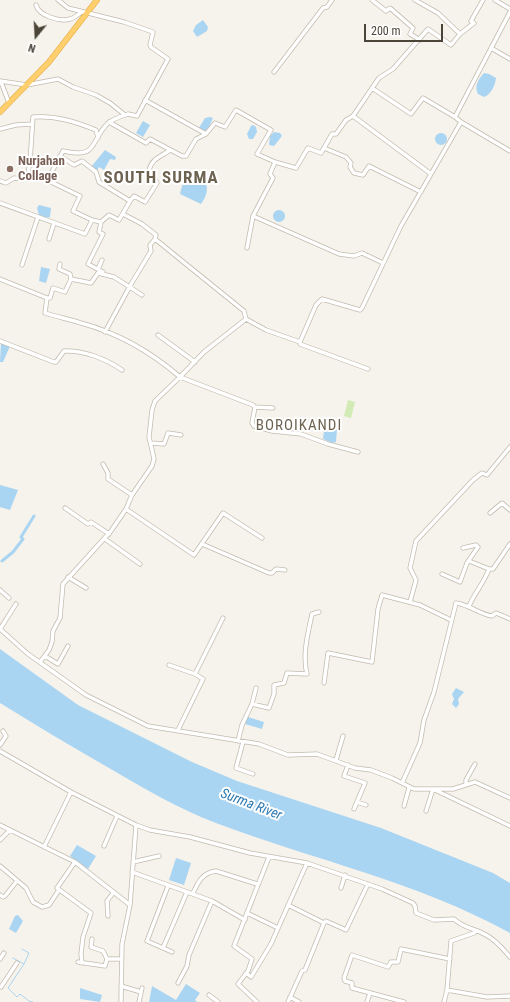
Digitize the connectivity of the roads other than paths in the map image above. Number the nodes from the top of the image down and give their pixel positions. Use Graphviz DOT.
graph roads {
  1 [pos="58,0"];
  2 [pos="97,0"];
  3 [pos="332,0"];
  4 [pos="372,0"];
  5 [pos="415,0"];
  6 [pos="484,0"];
  7 [pos="495,0"];
  8 [pos="36,5"];
  9 [pos="510,9"];
  10 [pos="85,12"];
  11 [pos="510,12"];
  12 [pos="460,34"];
  13 [pos="420,40"];
  14 [pos="491,48"];
  15 [pos="510,59"];
  16 [pos="274,72"];
  17 [pos="1,81"];
  18 [pos="28,84"];
  19 [pos="372,88"];
  20 [pos="145,100"];
  21 [pos="9,103"];
  22 [pos="0,112"];
  23 [pos="125,115"];
  24 [pos="353,116"];
  25 [pos="455,117"];
  26 [pos="109,122"];
  27 [pos="461,122"];
  28 [pos="32,124"];
  29 [pos="0,129"];
  30 [pos="206,134"];
  31 [pos="98,138"];
  32 [pos="324,148"];
  33 [pos="170,150"];
  34 [pos="510,151"];
  35 [pos="60,156"];
  36 [pos="275,162"];
  37 [pos="431,174"];
  38 [pos="27,179"];
  39 [pos="48,179"];
  40 [pos="0,181"];
  41 [pos="420,192"];
  42 [pos="130,201"];
  43 [pos="0,203"];
  44 [pos="123,214"];
  45 [pos="253,216"];
  46 [pos="38,217"];
  47 [pos="92,220"];
  48 [pos="101,222"];
  49 [pos="54,223"];
  50 [pos="49,239"];
  51 [pos="155,239"];
  52 [pos="248,248"];
  53 [pos="102,260"];
  54 [pos="383,263"];
  55 [pos="60,264"];
  56 [pos="22,265"];
  57 [pos="98,269"];
  58 [pos="104,273"];
  59 [pos="71,279"];
  60 [pos="0,280"];
  61 [pos="129,287"];
  62 [pos="142,295"];
  63 [pos="47,298"];
  64 [pos="246,319"];
  65 [pos="106,332"];
  66 [pos="158,335"];
  67 [pos="0,341"];
  68 [pos="300,342"];
  69 [pos="195,362"];
  70 [pos="368,369"];
  71 [pos="122,370"];
  72 [pos="180,377"];
  73 [pos="255,406"];
  74 [pos="273,408"];
  75 [pos="181,435"];
  76 [pos="151,443"];
  77 [pos="510,447"];
  78 [pos="358,452"];
  79 [pos="103,464"];
  80 [pos="132,495"];
  81 [pos="65,508"];
  82 [pos="126,509"];
  83 [pos="510,510"];
  84 [pos="490,513"];
  85 [pos="108,534"];
  86 [pos="105,538"];
  87 [pos="262,538"];
  88 [pos="202,544"];
  89 [pos="510,544"];
  90 [pos="462,548"];
  91 [pos="469,561"];
  92 [pos="140,564"];
  93 [pos="489,569"];
  94 [pos="285,570"];
  95 [pos="442,574"];
  96 [pos="68,577"];
  97 [pos="86,588"];
  98 [pos="0,590"];
  99 [pos="9,598"];
  100 [pos="410,602"];
  101 [pos="16,604"];
  102 [pos="470,606"];
  103 [pos="319,612"];
  104 [pos="223,618"];
  105 [pos="510,619"];
  106 [pos="451,620"];
  107 [pos="0,629"];
  108 [pos="68,646"];
  109 [pos="45,656"];
  110 [pos="40,662"];
  111 [pos="169,665"];
  112 [pos="195,674"];
  113 [pos="324,683"];
  114 [pos="256,688"];
  115 [pos="252,704"];
  116 [pos="178,730"];
  117 [pos="3,731"];
  118 [pos="343,736"];
  119 [pos="241,741"];
  120 [pos="0,745"];
  121 [pos="0,752"];
  122 [pos="336,760"];
  123 [pos="475,764"];
  124 [pos="348,765"];
  125 [pos="253,774"];
  126 [pos="402,783"];
  127 [pos="466,785"];
  128 [pos="409,788"];
  129 [pos="433,789"];
  130 [pos="71,792"];
  131 [pos="510,798"];
  132 [pos="357,802"];
  133 [pos="366,805"];
  134 [pos="404,806"];
  135 [pos="354,809"];
  136 [pos="426,811"];
  137 [pos="117,816"];
  138 [pos="0,825"];
  139 [pos="136,825"];
  140 [pos="510,826"];
  141 [pos="10,830"];
  142 [pos="0,840"];
  143 [pos="104,846"];
  144 [pos="44,847"];
  145 [pos="159,856"];
  146 [pos="268,857"];
  147 [pos="75,862"];
  148 [pos="133,862"];
  149 [pos="307,863"];
  150 [pos="0,866"];
  151 [pos="132,872"];
  152 [pos="345,875"];
  153 [pos="17,881"];
  154 [pos="258,884"];
  155 [pos="368,884"];
  156 [pos="168,886"];
  157 [pos="341,888"];
  158 [pos="59,890"];
  159 [pos="114,892"];
  160 [pos="187,892"];
  161 [pos="193,893"];
  162 [pos="0,895"];
  163 [pos="212,901"];
  164 [pos="130,905"];
  165 [pos="288,905"];
  166 [pos="246,913"];
  167 [pos="108,916"];
  168 [pos="245,920"];
  169 [pos="324,923"];
  170 [pos="278,928"];
  171 [pos="476,930"];
  172 [pos="92,939"];
  173 [pos="163,948"];
  174 [pos="172,952"];
  175 [pos="4,953"];
  176 [pos="510,957"];
  177 [pos="0,959"];
  178 [pos="107,959"];
  179 [pos="121,959"];
  180 [pos="450,959"];
  181 [pos="17,963"];
  182 [pos="246,973"];
  183 [pos="178,983"];
  184 [pos="121,986"];
  185 [pos="1,987"];
  186 [pos="6,990"];
  187 [pos="447,990"];
  188 [pos="370,993"];
  189 [pos="209,995"];
  190 [pos="510,996"];
  191 [pos="290,997"];
  192 [pos="121,1002"];
  193 [pos="139,1002"];
  194 [pos="218,1002"];
  195 [pos="257,1002"];
  196 [pos="288,1002"];
  197 [pos="299,1002"];
  198 [pos="367,1002"];
  199 [pos="404,1002"];
  200 [pos="444,1002"];
  1 -- 10 [label="street"];
  2 -- 10 [label="highway"];
  3 -- 16 [label="street"];
  4 -- 13 [label="street"];
  5 -- 12 [label="street"];
  6 -- 12 [label="street"];
  7 -- 9 [label="street"];
  8 -- 10 [label="street"];
  10 -- 18 [label="highway"];
  10 -- 20 [label="street"];
  11 -- 14 [label="street"];
  12 -- 13 [label="street"];
  13 -- 19 [label="street"];
  14 -- 15 [label="street"];
  14 -- 25 [label="street"];
  17 -- 18 [label="street"];
  17 -- 21 [label="street"];
  18 -- 21 [label="highway"];
  18 -- 23 [label="street"];
  19 -- 24 [label="street"];
  19 -- 25 [label="street"];
  20 -- 23 [label="street"];
  20 -- 30 [label="street"];
  21 -- 22 [label="highway"];
  23 -- 26 [label="street"];
  24 -- 32 [label="street"];
  24 -- 37 [label="street"];
  25 -- 27 [label="street"];
  26 -- 31 [label="street"];
  26 -- 33 [label="street"];
  27 -- 34 [label="street"];
  27 -- 37 [label="street"];
  28 -- 29 [label="street"];
  28 -- 31 [label="street"];
  28 -- 38 [label="street"];
  30 -- 33 [label="street"];
  30 -- 36 [label="street"];
  31 -- 35 [label="street"];
  32 -- 36 [label="street"];
  32 -- 41 [label="street"];
  33 -- 42 [label="street"];
  35 -- 39 [label="street"];
  35 -- 42 [label="street"];
  36 -- 45 [label="street"];
  37 -- 41 [label="street"];
  38 -- 39 [label="street"];
  38 -- 40 [label="street"];
  39 -- 47 [label="street"];
  41 -- 54 [label="street"];
  42 -- 44 [label="street"];
  43 -- 46 [label="street"];
  44 -- 48 [label="street"];
  44 -- 51 [label="street"];
  45 -- 52 [label="street"];
  45 -- 54 [label="street"];
  46 -- 49 [label="street"];
  46 -- 56 [label="street"];
  47 -- 48 [label="street"];
  47 -- 49 [label="street"];
  48 -- 57 [label="street"];
  49 -- 50 [label="street"];
  51 -- 61 [label="street"];
  51 -- 64 [label="street"];
  53 -- 57 [label="street"];
  54 -- 68 [label="street"];
  55 -- 59 [label="street"];
  57 -- 58 [label="street"];
  58 -- 59 [label="street"];
  58 -- 61 [label="street"];
  59 -- 63 [label="street"];
  60 -- 63 [label="street"];
  61 -- 62 [label="street"];
  61 -- 65 [label="street"];
  63 -- 65 [label="street"];
  64 -- 68 [label="street"];
  64 -- 69 [label="street"];
  65 -- 72 [label="street"];
  66 -- 69 [label="street"];
  67 -- 71 [label="street"];
  68 -- 70 [label="street"];
  69 -- 72 [label="street"];
  72 -- 73 [label="street"];
  72 -- 76 [label="street"];
  73 -- 74 [label="street"];
  73 -- 78 [label="street"];
  75 -- 76 [label="street"];
  76 -- 80 [label="street"];
  77 -- 100 [label="street"];
  79 -- 80 [label="street"];
  80 -- 82 [label="street"];
  81 -- 85 [label="street"];
  82 -- 85 [label="street"];
  82 -- 88 [label="street"];
  83 -- 84 [label="street"];
  85 -- 86 [label="street"];
  86 -- 92 [label="street"];
  86 -- 96 [label="street"];
  87 -- 88 [label="street"];
  88 -- 94 [label="street"];
  89 -- 93 [label="street"];
  90 -- 91 [label="street"];
  91 -- 93 [label="street"];
  91 -- 95 [label="street"];
  93 -- 102 [label="street"];
  96 -- 97 [label="street"];
  96 -- 109 [label="street"];
  98 -- 99 [label="street"];
  100 -- 106 [label="street"];
  100 -- 113 [label="street"];
  101 -- 107 [label="street"];
  102 -- 105 [label="street"];
  102 -- 106 [label="street"];
  103 -- 115 [label="street"];
  104 -- 112 [label="street"];
  106 -- 126 [label="street"];
  107 -- 110 [label="street"];
  108 -- 109 [label="street"];
  109 -- 110 [label="street"];
  110 -- 116 [label="street"];
  111 -- 112 [label="street"];
  112 -- 116 [label="street"];
  114 -- 115 [label="street"];
  115 -- 119 [label="street"];
  116 -- 119 [label="street"];
  117 -- 120 [label="street"];
  118 -- 122 [label="street"];
  119 -- 122 [label="street"];
  119 -- 125 [label="street"];
  121 -- 130 [label="street"];
  122 -- 124 [label="street"];
  123 -- 127 [label="street"];
  124 -- 126 [label="street"];
  124 -- 132 [label="street"];
  126 -- 128 [label="street"];
  127 -- 129 [label="street"];
  127 -- 131 [label="street"];
  128 -- 129 [label="street"];
  128 -- 134 [label="street"];
  129 -- 136 [label="street"];
  129 -- 140 [label="street"];
  130 -- 137 [label="street"];
  130 -- 144 [label="street"];
  132 -- 133 [label="street"];
  132 -- 135 [label="street"];
  137 -- 139 [label="street"];
  137 -- 143 [label="street"];
  138 -- 141 [label="street"];
  139 -- 146 [label="street"];
  139 -- 148 [label="street"];
  141 -- 142 [label="street"];
  141 -- 144 [label="street"];
  144 -- 147 [label="street"];
  145 -- 148 [label="street"];
  146 -- 149 [label="street"];
  146 -- 154 [label="street"];
  147 -- 158 [label="street"];
  147 -- 159 [label="street"];
  148 -- 151 [label="street"];
  149 -- 152 [label="street"];
  149 -- 165 [label="street"];
  150 -- 153 [label="street"];
  151 -- 156 [label="street"];
  151 -- 164 [label="street"];
  152 -- 155 [label="street"];
  152 -- 157 [label="street"];
  153 -- 158 [label="street"];
  153 -- 162 [label="street"];
  154 -- 161 [label="street"];
  154 -- 166 [label="street"];
  155 -- 169 [label="street"];
  155 -- 171 [label="street"];
  156 -- 160 [label="street"];
  156 -- 173 [label="street"];
  158 -- 178 [label="street"];
  159 -- 164 [label="street"];
  159 -- 167 [label="street"];
  160 -- 161 [label="street"];
  160 -- 173 [label="street"];
  161 -- 163 [label="street"];
  163 -- 168 [label="street"];
  163 -- 183 [label="street"];
  164 -- 179 [label="street"];
  165 -- 169 [label="street"];
  165 -- 170 [label="street"];
  166 -- 168 [label="street"];
  166 -- 170 [label="street"];
  168 -- 182 [label="street"];
  169 -- 191 [label="street"];
  170 -- 182 [label="street"];
  171 -- 176 [label="street"];
  171 -- 180 [label="street"];
  172 -- 178 [label="street"];
  173 -- 174 [label="street"];
  175 -- 177 [label="street"];
  178 -- 179 [label="street"];
  179 -- 184 [label="street"];
  180 -- 187 [label="street"];
  180 -- 188 [label="street"];
  181 -- 185 [label="street"];
  182 -- 195 [label="street"];
  184 -- 192 [label="street"];
  184 -- 193 [label="street"];
  185 -- 186 [label="street"];
  187 -- 190 [label="street"];
  187 -- 200 [label="street"];
  188 -- 198 [label="street"];
  188 -- 199 [label="street"];
  189 -- 194 [label="street"];
  191 -- 196 [label="street"];
  191 -- 197 [label="street"];
}
